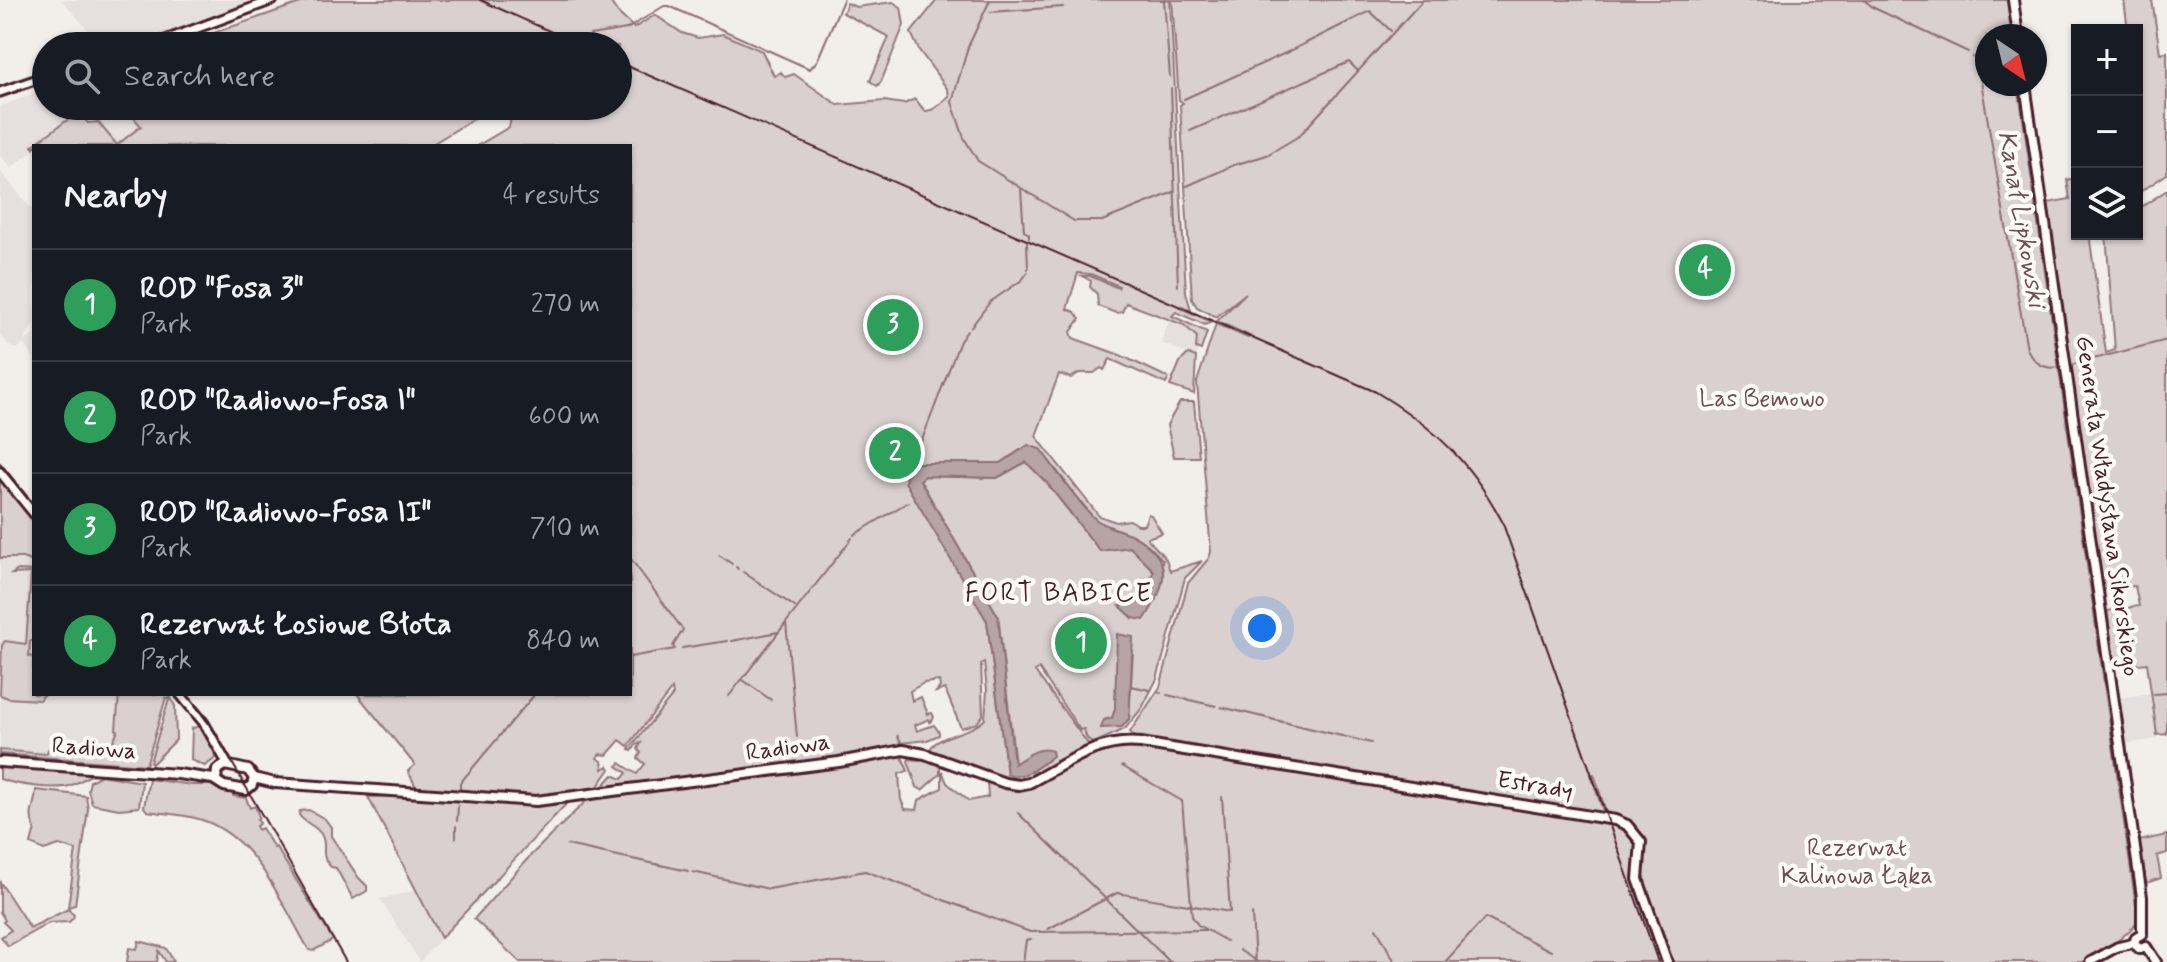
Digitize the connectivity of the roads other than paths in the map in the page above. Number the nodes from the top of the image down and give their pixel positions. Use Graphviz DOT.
graph roads {
  1 [pos="273,0"];
  2 [pos="2013,0"];
  3 [pos="2016,24"];
  4 [pos="187,32"];
  5 [pos="32,81"];
  6 [pos="0,92"];
  7 [pos="2027,96"];
  8 [pos="0,472"];
  9 [pos="32,512"];
  10 [pos="182,696"];
  11 [pos="0,762"];
  12 [pos="1289,766"];
  13 [pos="220,771"];
  14 [pos="253,783"];
  15 [pos="2142,934"];
  16 [pos="2134,943"];
  17 [pos="2146,947"];
  18 [pos="1667,962"];
  19 [pos="2090,962"];
  20 [pos="2156,962"];
  1 -- 4 [label="street"];
  2 -- 3 [label="main road"];
  5 -- 6 [label="street"];
  7 -- 15 [label="main road, Generała Władysława Sikorskiego"];
  8 -- 9 [label="street"];
  10 -- 13 [label="street"];
  11 -- 13 [label="main road, Radiowa"];
  12 -- 14 [label="main road, Radiowa"];
  12 -- 18 [label="main road, Estrady"];
  13 -- 14 [label="main road"];
  13 -- 14 [label="main road, Radiowa"];
  15 -- 16 [label="main road"];
  15 -- 17 [label="main road"];
  16 -- 17 [label="main road"];
  16 -- 19 [label="street"];
  17 -- 20 [label="main road"];
}
